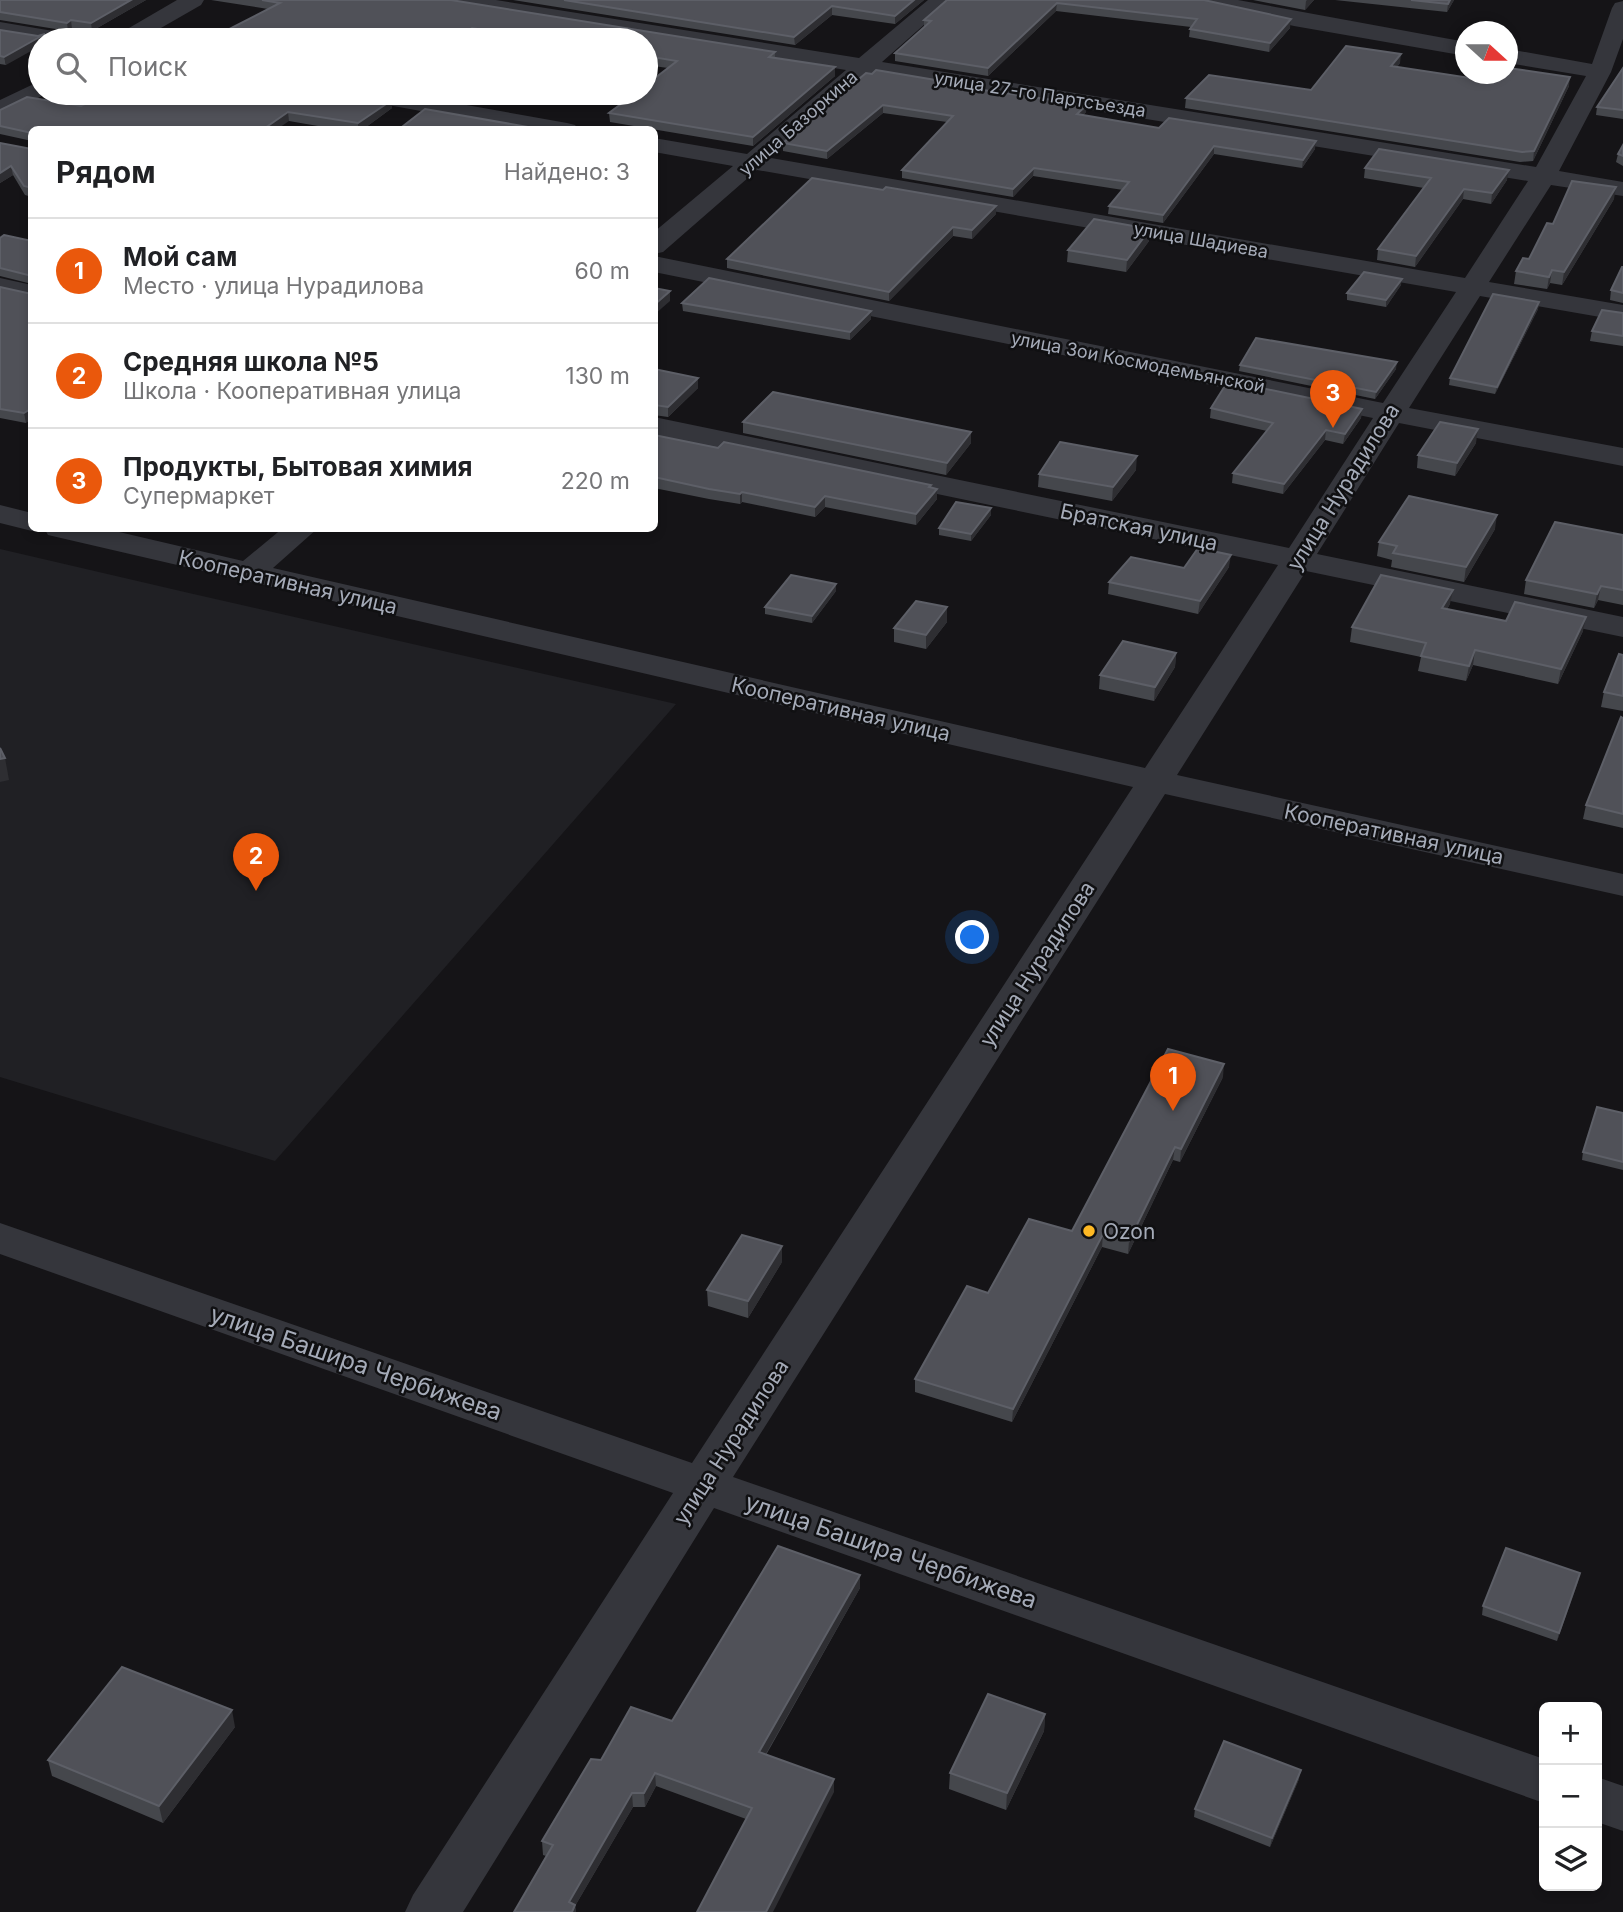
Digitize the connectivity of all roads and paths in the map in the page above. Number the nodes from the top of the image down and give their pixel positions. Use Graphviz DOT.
graph roads {
  1 [pos="192,0"];
  2 [pos="456,0"];
  3 [pos="941,0"];
  4 [pos="1209,0"];
  5 [pos="1623,8"];
  6 [pos="145,28"];
  7 [pos="632,28"];
  8 [pos="0,29"];
  9 [pos="658,32"];
  10 [pos="28,34"];
  11 [pos="1455,47"];
  12 [pos="1518,59"];
  13 [pos="865,65"];
  14 [pos="1606,80"];
  15 [pos="28,95"];
  16 [pos="427,105"];
  17 [pos="0,110"];
  18 [pos="545,126"];
  19 [pos="658,146"];
  20 [pos="751,162"];
  21 [pos="1543,177"];
  22 [pos="1623,190"];
  23 [pos="658,243"];
  24 [pos="658,265"];
  25 [pos="0,286"];
  26 [pos="1470,286"];
  27 [pos="28,292"];
  28 [pos="1623,313"];
  29 [pos="1390,413"];
  30 [pos="658,427"];
  31 [pos="1623,457"];
  32 [pos="0,514"];
  33 [pos="28,521"];
  34 [pos="76,532"];
  35 [pos="298,532"];
  36 [pos="1297,560"];
  37 [pos="248,573"];
  38 [pos="1623,627"];
  39 [pos="1154,781"];
  40 [pos="1623,885"];
  41 [pos="0,1238"];
  42 [pos="703,1485"];
  43 [pos="1539,1779"];
  44 [pos="1602,1801"];
  45 [pos="1623,1809"];
  46 [pos="433,1912"];
  1 -- 6 [label="street"];
  2 -- 7 [label="street, улица 27-го Партсъезда"];
  3 -- 13 [label="street, улица Базоркина"];
  4 -- 11 [label="street"];
  5 -- 14 [label="street, улица Нурадилова"];
  8 -- 10 [label="street"];
  9 -- 13 [label="street, улица 27-го Партсъезда"];
  12 -- 14 [label="street"];
  13 -- 20 [label="street, улица Базоркина"];
  13 -- 21 [label="street, улица 27-го Партсъезда"];
  14 -- 21 [label="street, улица Нурадилова"];
  15 -- 17 [label="street"];
  16 -- 18 [label="street"];
  19 -- 20 [label="street, улица Шадиева"];
  20 -- 23 [label="street, улица Базоркина"];
  20 -- 26 [label="street, улица Шадиева"];
  21 -- 22 [label="street, улица 27-го Партсъезда"];
  21 -- 26 [label="street, улица Нурадилова"];
  24 -- 29 [label="street, улица Зои Космодемьянской"];
  25 -- 27 [label="street"];
  26 -- 28 [label="street, улица Шадиева"];
  26 -- 29 [label="street, улица Нурадилова"];
  29 -- 31 [label="street, улица Зои Космодемьянской"];
  29 -- 36 [label="street, улица Нурадилова"];
  30 -- 36 [label="street, Братская улица"];
  32 -- 33 [label="street"];
  34 -- 37 [label="street, Кооперативная улица"];
  35 -- 37 [label="street"];
  36 -- 38 [label="street, Братская улица"];
  36 -- 39 [label="street, улица Нурадилова"];
  37 -- 39 [label="street, Кооперативная улица"];
  39 -- 40 [label="street, Кооперативная улица"];
  39 -- 42 [label="street, улица Нурадилова"];
  41 -- 42 [label="street, улица Башира Чербижева"];
  42 -- 43 [label="street, улица Башира Чербижева"];
  42 -- 46 [label="street, улица Нурадилова"];
  44 -- 45 [label="street"];
}
